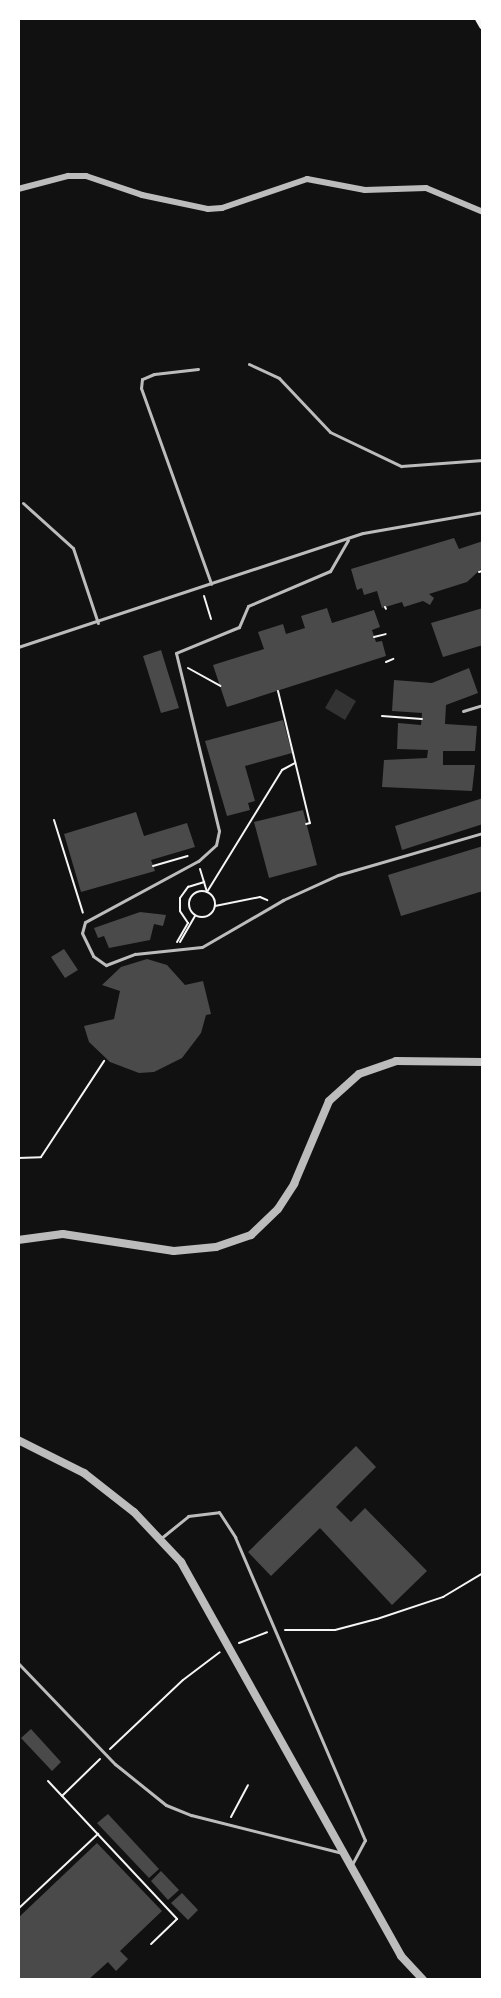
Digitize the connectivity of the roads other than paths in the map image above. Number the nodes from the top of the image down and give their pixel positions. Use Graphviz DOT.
graph roads {
  1 [pos="479,18"];
  2 [pos="483,25"];
  3 [pos="18,189"];
  4 [pos="483,212"];
  5 [pos="249,364"];
  6 [pos="198,369"];
  7 [pos="483,460"];
  8 [pos="23,503"];
  9 [pos="483,512"];
  10 [pos="348,540"];
  11 [pos="211,584"];
  12 [pos="98,623"];
  13 [pos="18,647"];
  14 [pos="483,705"];
  15 [pos="463,711"];
  16 [pos="483,833"];
  17 [pos="483,1062"];
  18 [pos="18,1240"];
  19 [pos="18,1440"];
  20 [pos="160,1539"];
  21 [pos="18,1663"];
  22 [pos="346,1855"];
  23 [pos="352,1864"];
  24 [pos="423,1980"];
  1 -- 2 [label="main road"];
  3 -- 4 [label="street"];
  5 -- 7 [label="lane"];
  6 -- 11 [label="lane"];
  8 -- 12 [label="lane"];
  9 -- 10 [label="lane"];
  10 -- 11 [label="lane"];
  10 -- 16 [label="lane"];
  11 -- 12 [label="lane"];
  12 -- 13 [label="lane"];
  14 -- 15 [label="lane"];
  17 -- 18 [label="street"];
  19 -- 20 [label="street"];
  20 -- 22 [label="street"];
  20 -- 23 [label="lane"];
  21 -- 22 [label="lane"];
  22 -- 23 [label="street"];
  23 -- 24 [label="street"];
}
